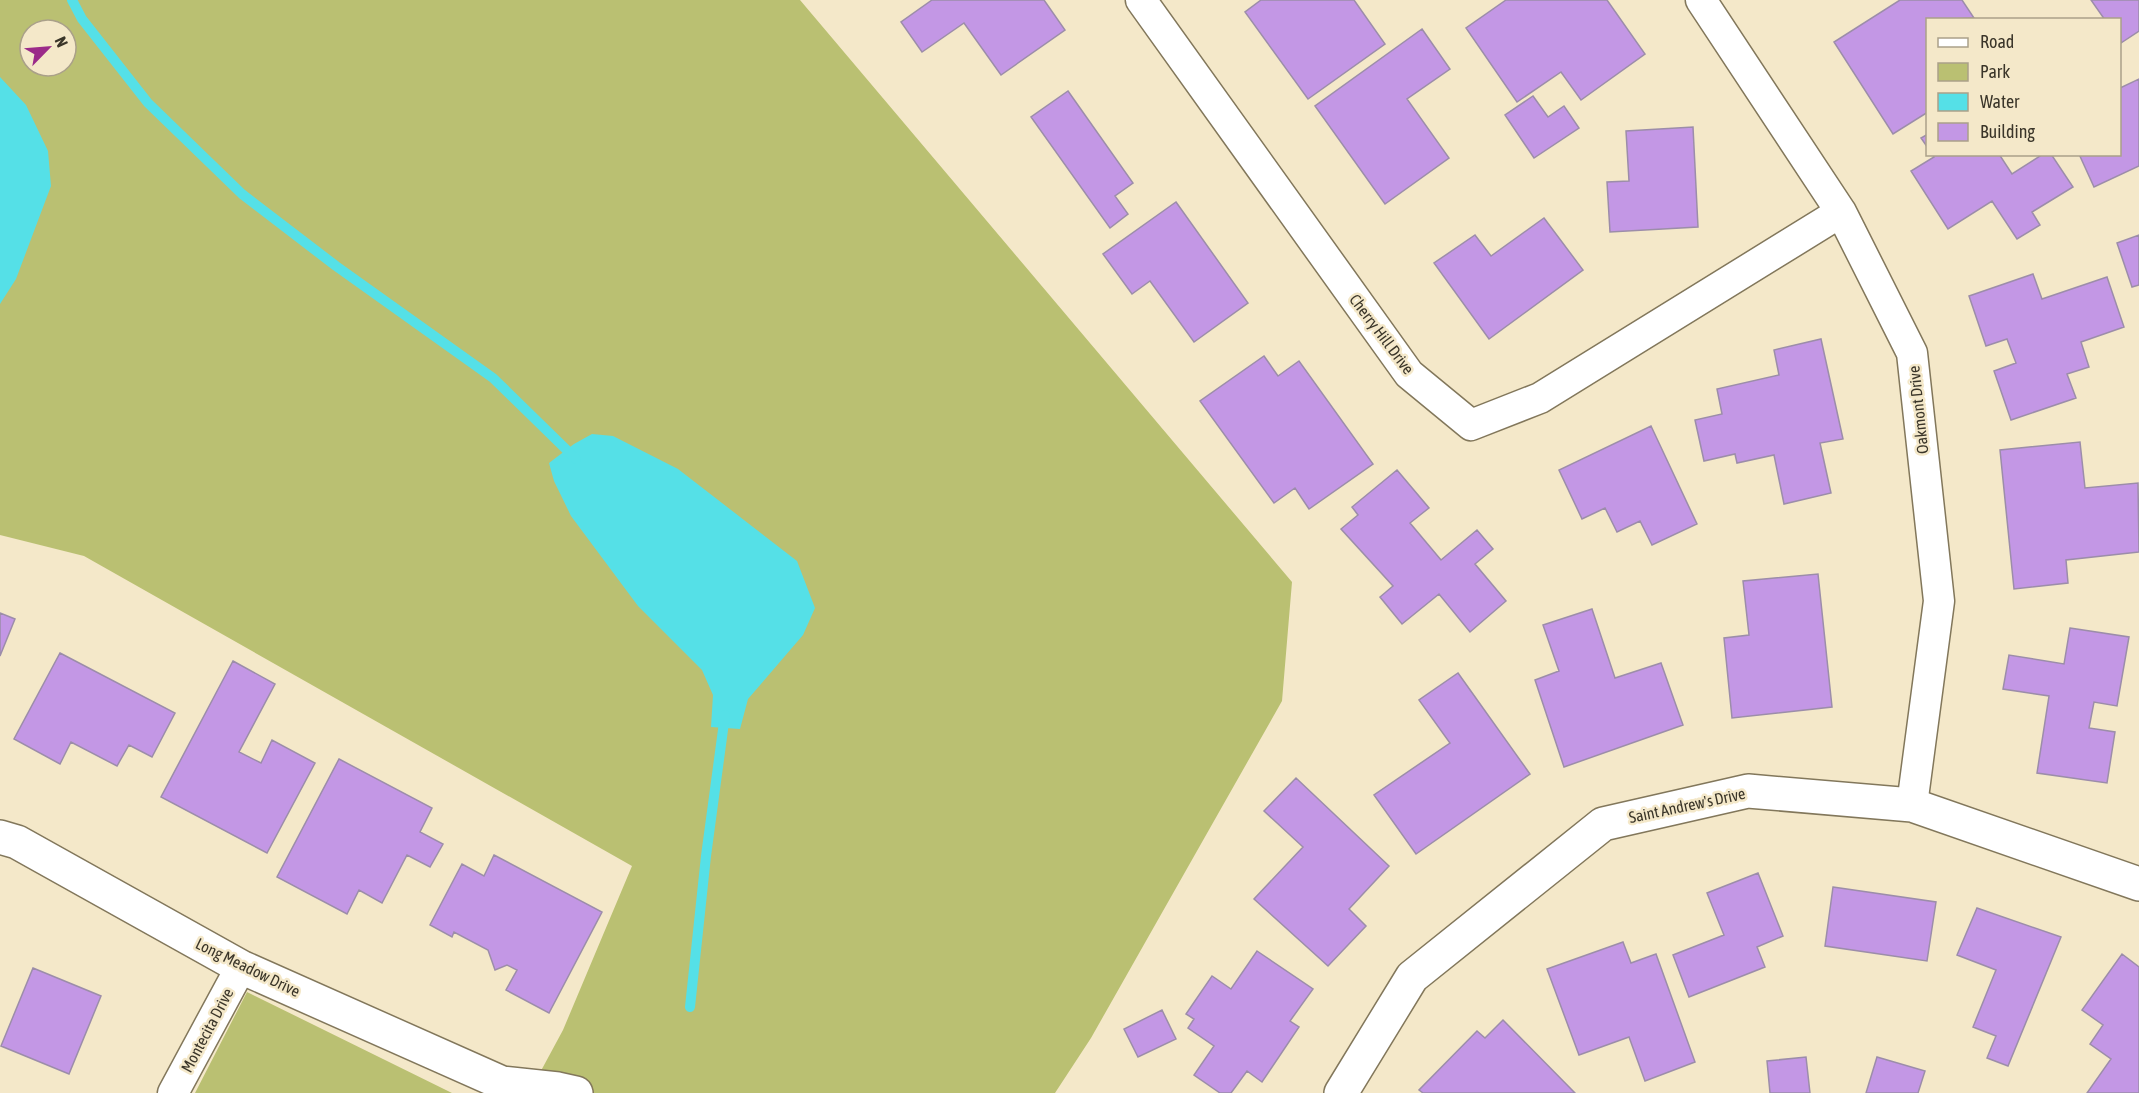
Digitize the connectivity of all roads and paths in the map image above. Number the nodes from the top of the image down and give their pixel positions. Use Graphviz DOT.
graph roads {
  1 [pos="1141,0"];
  2 [pos="1701,0"];
  3 [pos="1841,212"];
  4 [pos="1912,805"];
  5 [pos="0,837"];
  6 [pos="2139,885"];
  7 [pos="241,967"];
  8 [pos="509,1088"];
  9 [pos="173,1093"];
  10 [pos="576,1093"];
  11 [pos="1341,1093"];
  1 -- 3 [label="street, Cherry Hill Drive"];
  2 -- 3 [label="street, Oakmont Drive"];
  3 -- 4 [label="street, Oakmont Drive"];
  4 -- 6 [label="street, Saint Andrew's Drive"];
  4 -- 11 [label="street, Saint Andrew's Drive"];
  5 -- 7 [label="street, Long Meadow Drive"];
  7 -- 8 [label="street, Long Meadow Drive"];
  7 -- 9 [label="street, Montecita Drive"];
  8 -- 10 [label="street, Long Meadow Drive"];
}
